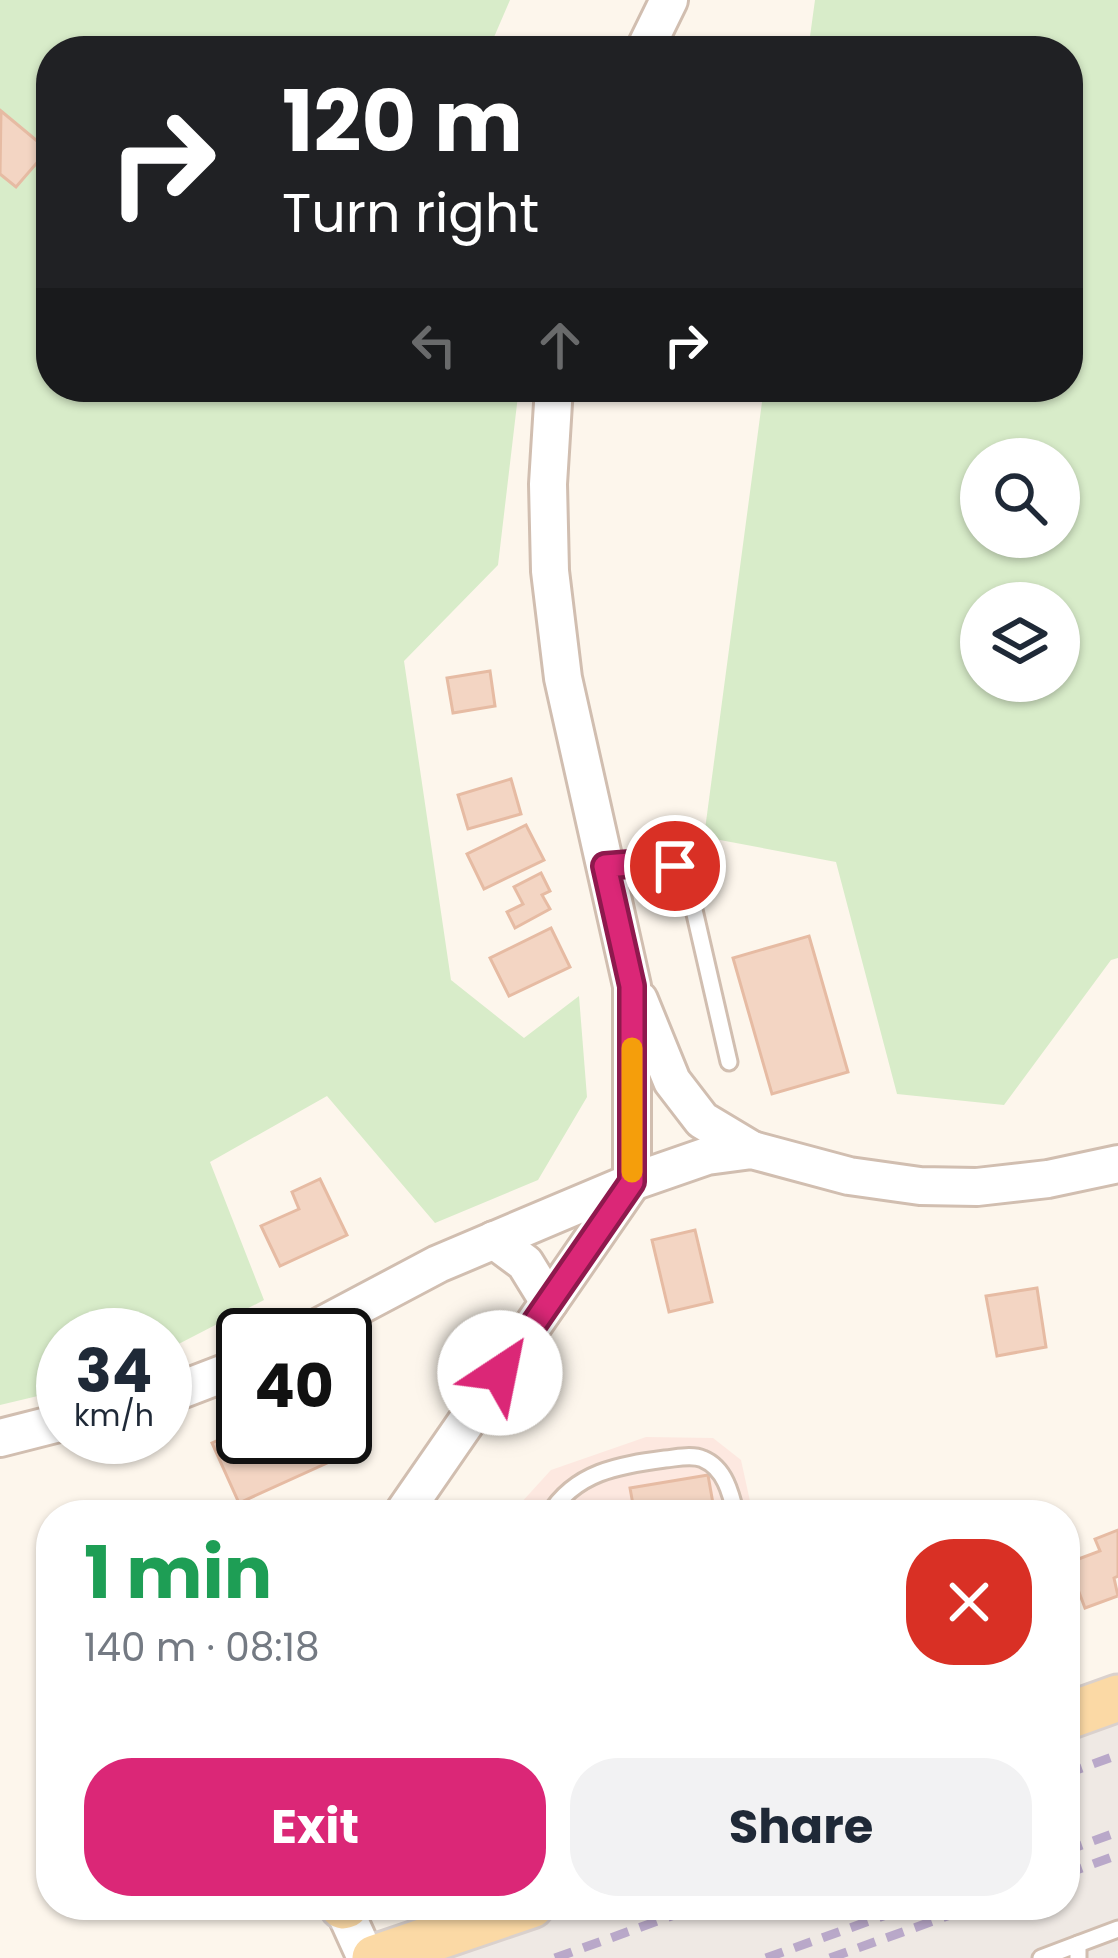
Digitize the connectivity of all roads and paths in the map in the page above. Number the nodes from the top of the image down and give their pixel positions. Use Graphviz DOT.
graph roads {
  1 [pos="669,0"];
  2 [pos="651,36"];
  3 [pos="553,402"];
  4 [pos="605,866"];
  5 [pos="632,986"];
  6 [pos="729,1062"];
  7 [pos="752,1150"];
  8 [pos="1118,1164"];
  9 [pos="632,1182"];
  10 [pos="494,1240"];
  11 [pos="548,1303"];
  12 [pos="355,1308"];
  13 [pos="36,1429"];
  14 [pos="0,1438"];
  15 [pos="412,1500"];
  16 [pos="562,1500"];
  17 [pos="732,1500"];
  18 [pos="1118,1698"];
  19 [pos="1080,1712"];
  20 [pos="350,1920"];
  21 [pos="487,1920"];
  22 [pos="1118,1929"];
  23 [pos="1078,1951"];
  24 [pos="366,1958"];
  25 [pos="375,1958"];
  26 [pos="1041,1958"];
  1 -- 2 [label="street"];
  3 -- 4 [label="street"];
  4 -- 5 [label="street"];
  4 -- 6 [label="lane"];
  5 -- 7 [label="street"];
  5 -- 9 [label="street"];
  7 -- 8 [label="street"];
  7 -- 9 [label="street"];
  9 -- 10 [label="street"];
  9 -- 11 [label="street"];
  10 -- 11 [label="street"];
  10 -- 12 [label="street"];
  11 -- 15 [label="street"];
  13 -- 14 [label="street"];
  16 -- 17 [label="lane"];
  18 -- 19 [label="main road"];
  20 -- 24 [label="street"];
  21 -- 25 [label="main road"];
  22 -- 23 [label="lane"];
  23 -- 26 [label="lane"];
}
